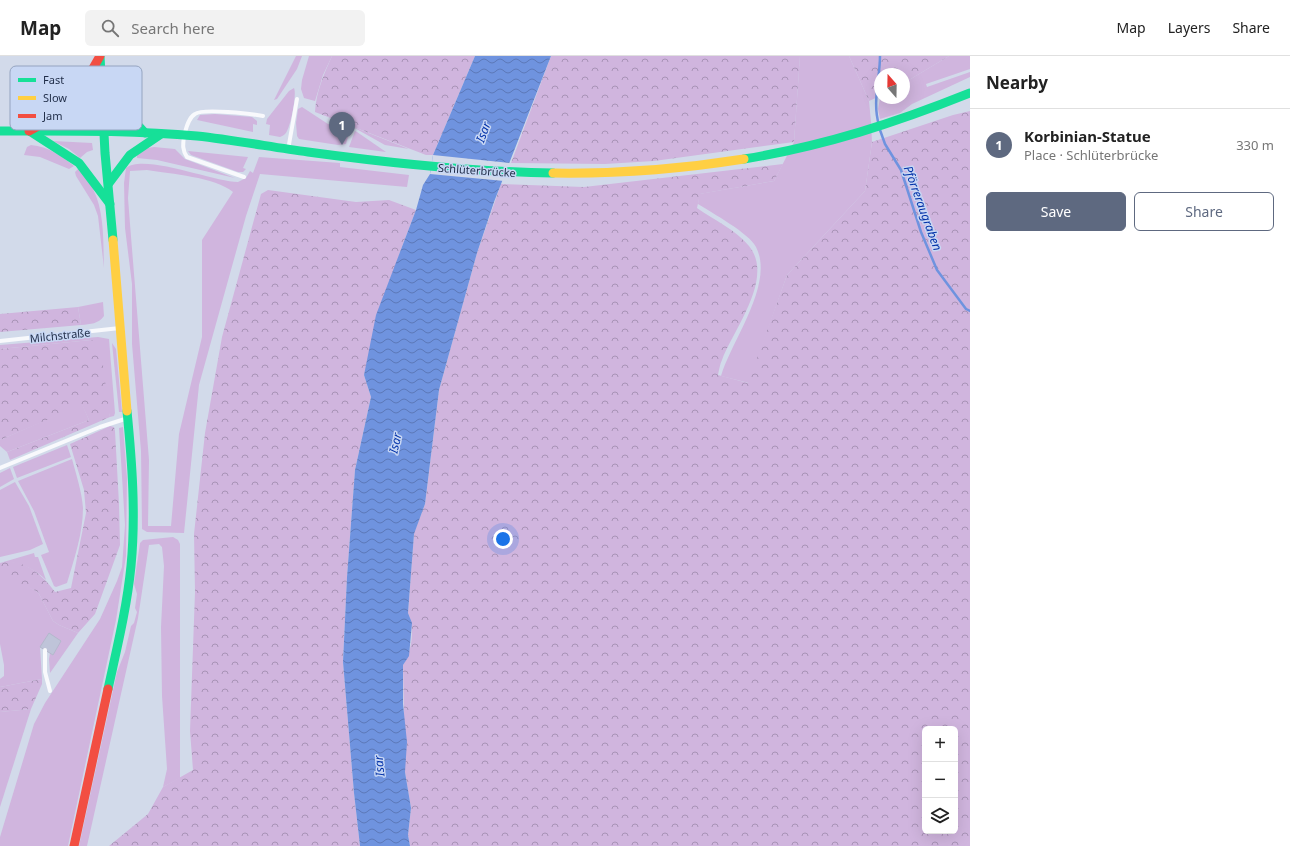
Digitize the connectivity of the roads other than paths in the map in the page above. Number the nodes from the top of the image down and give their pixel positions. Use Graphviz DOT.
graph roads {
  1 [pos="100,56"];
  2 [pos="94,66"];
  3 [pos="101,66"];
  4 [pos="970,93"];
  5 [pos="297,99"];
  6 [pos="970,100"];
  7 [pos="935,109"];
  8 [pos="263,116"];
  9 [pos="105,130"];
  10 [pos="142,130"];
  11 [pos="0,131"];
  12 [pos="29,131"];
  13 [pos="105,133"];
  14 [pos="145,133"];
  15 [pos="161,134"];
  16 [pos="184,135"];
  17 [pos="288,150"];
  18 [pos="244,177"];
  19 [pos="109,183"];
  20 [pos="111,206"];
  21 [pos="120,328"];
  22 [pos="0,341"];
  23 [pos="128,418"];
  24 [pos="0,468"];
  25 [pos="45,650"];
  26 [pos="50,691"];
  27 [pos="74,846"];
  1 -- 2 [label="main road"];
  1 -- 3 [label="main road"];
  4 -- 7 [label="main road"];
  5 -- 17 [label="lane"];
  6 -- 7 [label="main road"];
  7 -- 17 [label="main road, Schlüterbrücke"];
  8 -- 16 [label="lane"];
  9 -- 13 [label="main road"];
  10 -- 14 [label="main road"];
  11 -- 12 [label="main road, Schlüterbrücke"];
  12 -- 13 [label="main road, Schlüterbrücke"];
  12 -- 20 [label="main road"];
  13 -- 14 [label="main road, Schlüterbrücke"];
  13 -- 19 [label="main road"];
  14 -- 15 [label="main road, Schlüterbrücke"];
  15 -- 16 [label="main road, Schlüterbrücke"];
  15 -- 19 [label="main road"];
  16 -- 17 [label="main road, Schlüterbrücke"];
  16 -- 18 [label="lane"];
  19 -- 20 [label="main road"];
  20 -- 21 [label="main road"];
  21 -- 22 [label="lane, Milchstraße"];
  21 -- 23 [label="main road"];
  23 -- 24 [label="lane"];
  23 -- 27 [label="main road"];
  25 -- 26 [label="lane"];
}
